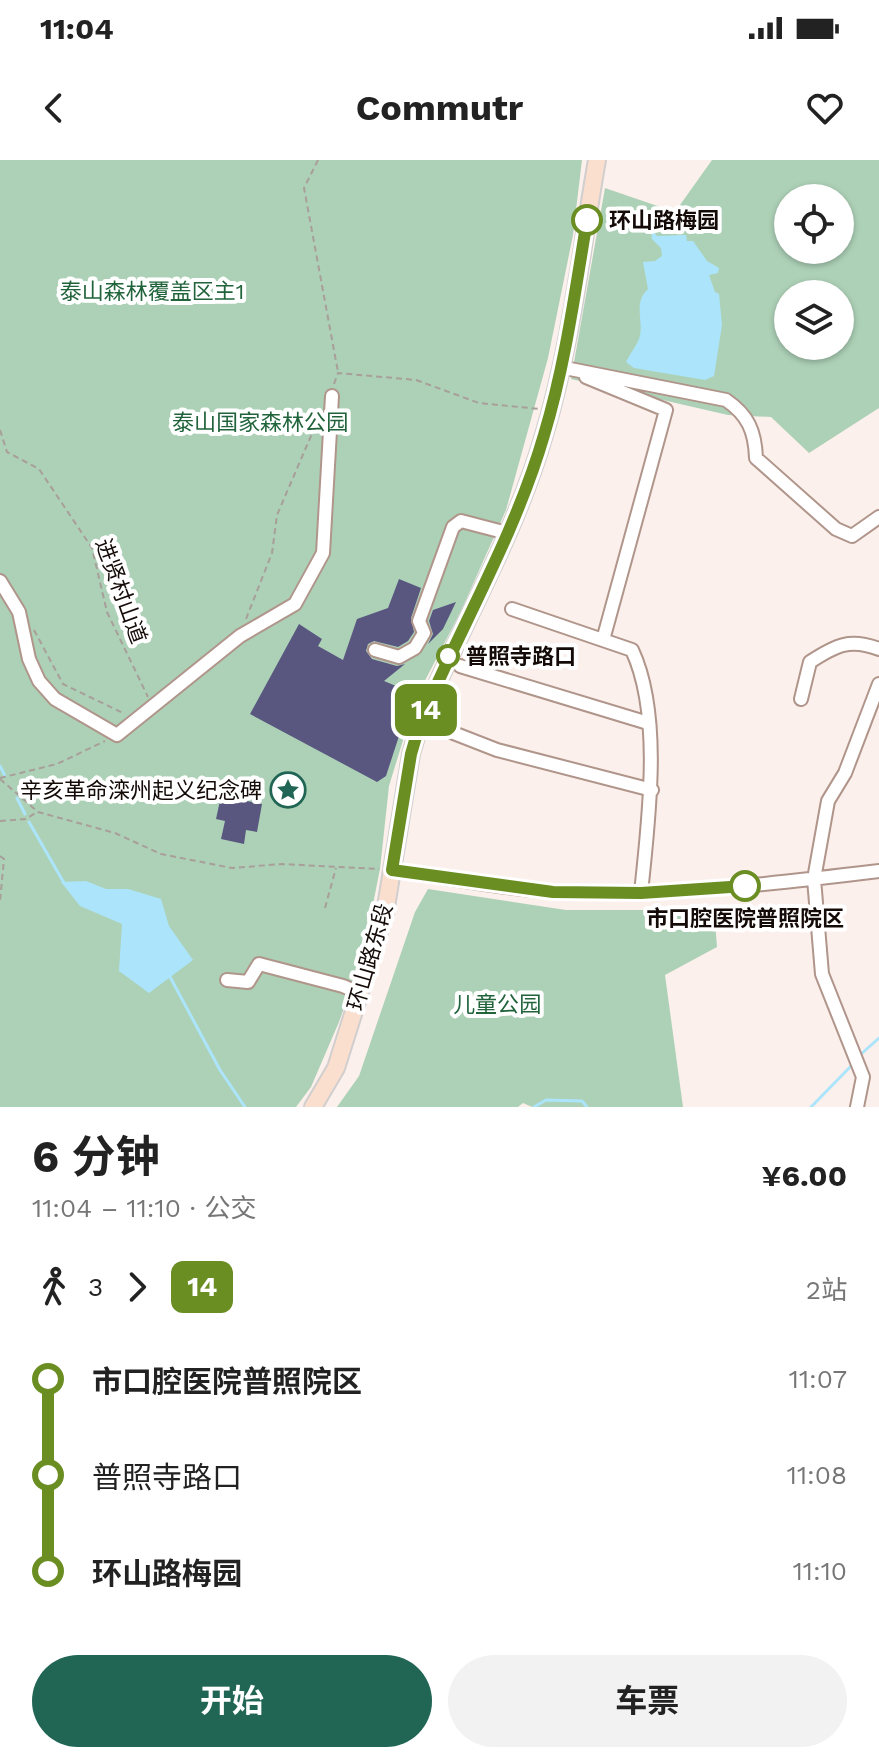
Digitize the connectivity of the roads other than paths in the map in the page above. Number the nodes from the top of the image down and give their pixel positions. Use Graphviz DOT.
graph roads {
  1 [pos="597,160"];
  2 [pos="560,367"];
  3 [pos="332,396"];
  4 [pos="879,517"];
  5 [pos="507,533"];
  6 [pos="0,581"];
  7 [pos="512,609"];
  8 [pos="603,640"];
  9 [pos="879,649"];
  10 [pos="375,650"];
  11 [pos="460,666"];
  12 [pos="879,684"];
  13 [pos="801,699"];
  14 [pos="648,723"];
  15 [pos="433,725"];
  16 [pos="652,790"];
  17 [pos="392,870"];
  18 [pos="879,871"];
  19 [pos="814,879"];
  20 [pos="641,893"];
  21 [pos="227,980"];
  22 [pos="361,994"];
  23 [pos="313,1107"];
  24 [pos="857,1107"];
  1 -- 2 [label="main road, 环山路东段"];
  2 -- 4 [label="street"];
  2 -- 5 [label="main road, 环山路东段"];
  2 -- 8 [label="street"];
  3 -- 6 [label="street"];
  5 -- 10 [label="street"];
  5 -- 17 [label="main road, 环山路东段"];
  7 -- 8 [label="street"];
  8 -- 14 [label="street"];
  9 -- 13 [label="street"];
  11 -- 14 [label="street"];
  12 -- 19 [label="street"];
  14 -- 16 [label="street"];
  15 -- 16 [label="street"];
  16 -- 20 [label="street"];
  17 -- 20 [label="street"];
  17 -- 22 [label="main road, 环山路东段"];
  18 -- 19 [label="street"];
  19 -- 20 [label="street"];
  19 -- 24 [label="street"];
  21 -- 22 [label="street"];
  22 -- 23 [label="main road, 环山路东段"];
}
